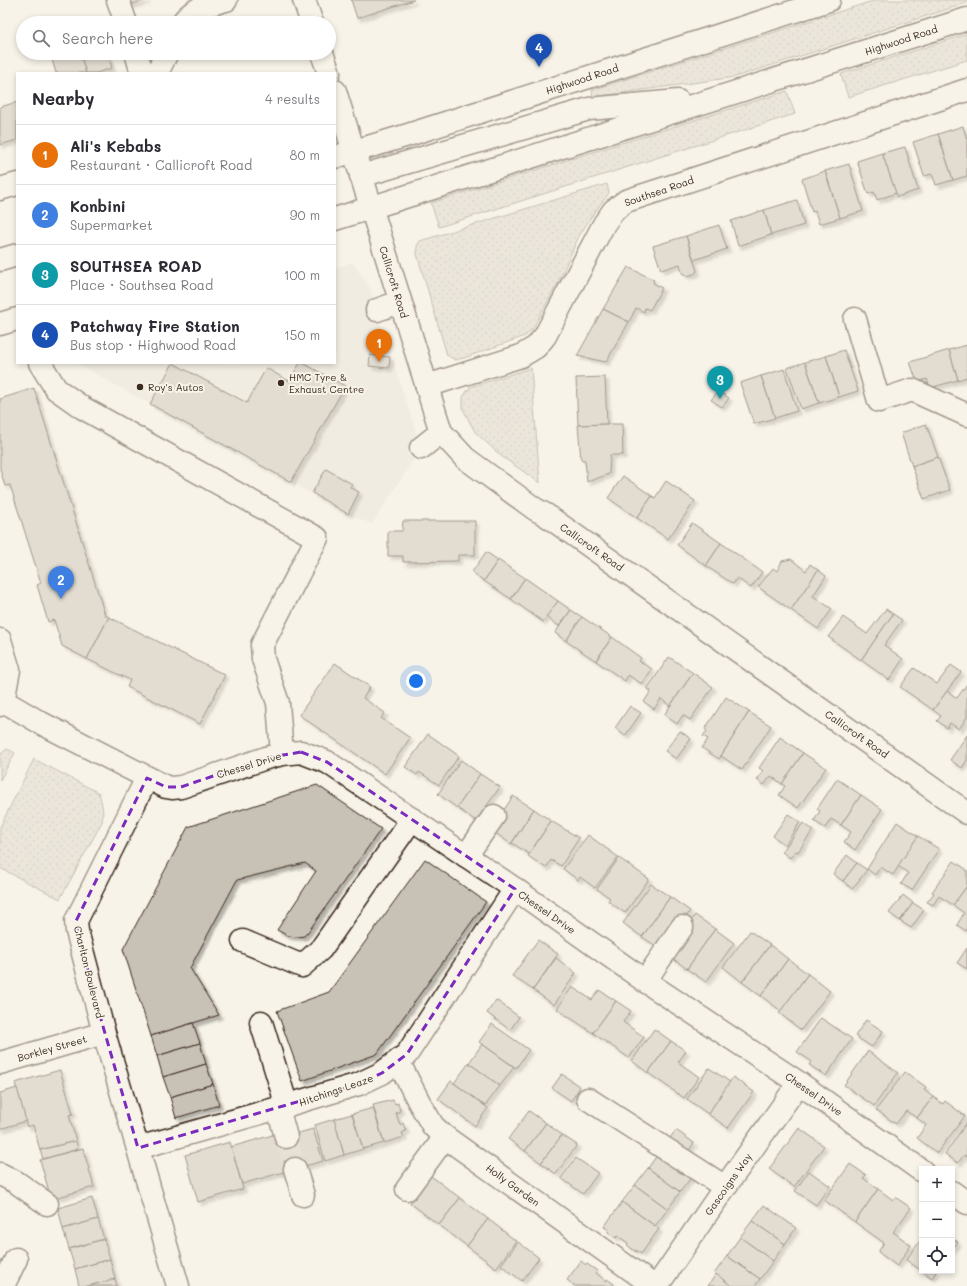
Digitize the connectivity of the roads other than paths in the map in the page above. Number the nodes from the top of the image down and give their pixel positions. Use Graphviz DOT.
graph roads {
  1 [pos="118,0"];
  2 [pos="226,0"];
  3 [pos="304,0"];
  4 [pos="829,0"];
  5 [pos="124,16"];
  6 [pos="187,16"];
  7 [pos="310,16"];
  8 [pos="967,19"];
  9 [pos="138,60"];
  10 [pos="164,60"];
  11 [pos="324,60"];
  12 [pos="142,72"];
  13 [pos="158,72"];
  14 [pos="329,72"];
  15 [pos="967,90"];
  16 [pos="720,97"];
  17 [pos="336,98"];
  18 [pos="344,154"];
  19 [pos="362,176"];
  20 [pos="16,184"];
  21 [pos="0,189"];
  22 [pos="371,208"];
  23 [pos="336,219"];
  24 [pos="16,255"];
  25 [pos="0,260"];
  26 [pos="400,302"];
  27 [pos="377,310"];
  28 [pos="16,319"];
  29 [pos="855,319"];
  30 [pos="0,324"];
  31 [pos="41,364"];
  32 [pos="426,386"];
  33 [pos="967,415"];
  34 [pos="441,432"];
  35 [pos="421,448"];
  36 [pos="0,640"];
  37 [pos="1,702"];
  38 [pos="282,754"];
  39 [pos="147,778"];
  40 [pos="967,813"];
  41 [pos="494,816"];
  42 [pos="412,819"];
  43 [pos="466,856"];
  44 [pos="515,890"];
  45 [pos="682,927"];
  46 [pos="243,940"];
  47 [pos="645,981"];
  48 [pos="261,1022"];
  49 [pos="104,1034"];
  50 [pos="398,1061"];
  51 [pos="0,1063"];
  52 [pos="799,1083"];
  53 [pos="588,1099"];
  54 [pos="283,1107"];
  55 [pos="286,1137"];
  56 [pos="446,1137"];
  57 [pos="138,1148"];
  58 [pos="296,1169"];
  59 [pos="919,1169"];
  60 [pos="0,1174"];
  61 [pos="725,1187"];
  62 [pos="407,1189"];
  63 [pos="955,1194"];
  64 [pos="303,1195"];
  65 [pos="967,1203"];
  66 [pos="47,1204"];
  67 [pos="16,1259"];
  68 [pos="3,1286"];
  69 [pos="178,1286"];
  70 [pos="654,1286"];
  71 [pos="657,1286"];
  1 -- 5 [label="street"];
  2 -- 6 [label="street"];
  3 -- 7 [label="street"];
  4 -- 18 [label="street, Highwood Road"];
  8 -- 16 [label="street, Highwood Road"];
  9 -- 12 [label="street"];
  10 -- 13 [label="street"];
  11 -- 14 [label="street"];
  15 -- 32 [label="street, Southsea Road"];
  16 -- 19 [label="street, Highwood Road"];
  16 -- 22 [label="street, Highwood Road"];
  17 -- 18 [label="street, Callicroft Road"];
  18 -- 19 [label="street, Callicroft Road"];
  19 -- 22 [label="street, Callicroft Road"];
  20 -- 21 [label="street"];
  22 -- 23 [label="street, Highwood Road"];
  22 -- 26 [label="street, Callicroft Road"];
  24 -- 25 [label="street"];
  26 -- 27 [label="street"];
  26 -- 32 [label="street, Callicroft Road"];
  28 -- 30 [label="street"];
  29 -- 33 [label="street"];
  31 -- 38 [label="street"];
  32 -- 34 [label="street, Callicroft Road"];
  34 -- 35 [label="street"];
  34 -- 40 [label="street, Callicroft Road"];
  36 -- 37 [label="street"];
  37 -- 39 [label="street"];
  38 -- 39 [label="street, Chessel Drive"];
  38 -- 42 [label="street, Chessel Drive"];
  39 -- 49 [label="street, Charlton Boulevard"];
  41 -- 43 [label="street"];
  42 -- 43 [label="street, Chessel Drive"];
  42 -- 46 [label="street"];
  43 -- 44 [label="street, Chessel Drive"];
  44 -- 47 [label="street, Chessel Drive"];
  44 -- 50 [label="street, Hitchings Leaze"];
  45 -- 47 [label="street"];
  47 -- 52 [label="street, Chessel Drive"];
  48 -- 54 [label="street"];
  49 -- 51 [label="street, Borkley Street"];
  49 -- 57 [label="street, Charlton Boulevard"];
  50 -- 54 [label="street, Hitchings Leaze"];
  50 -- 56 [label="street, Holly Garden"];
  52 -- 59 [label="street, Chessel Drive"];
  52 -- 61 [label="street, Gascoigns Way"];
  53 -- 61 [label="street"];
  54 -- 55 [label="street"];
  54 -- 57 [label="street, Hitchings Leaze"];
  56 -- 62 [label="street"];
  56 -- 70 [label="street, Holly Garden"];
  57 -- 69 [label="street, Charlton Boulevard"];
  58 -- 64 [label="street"];
  60 -- 66 [label="street"];
  61 -- 71 [label="street, Gascoigns Way"];
  63 -- 65 [label="street"];
  67 -- 68 [label="street"];
}
